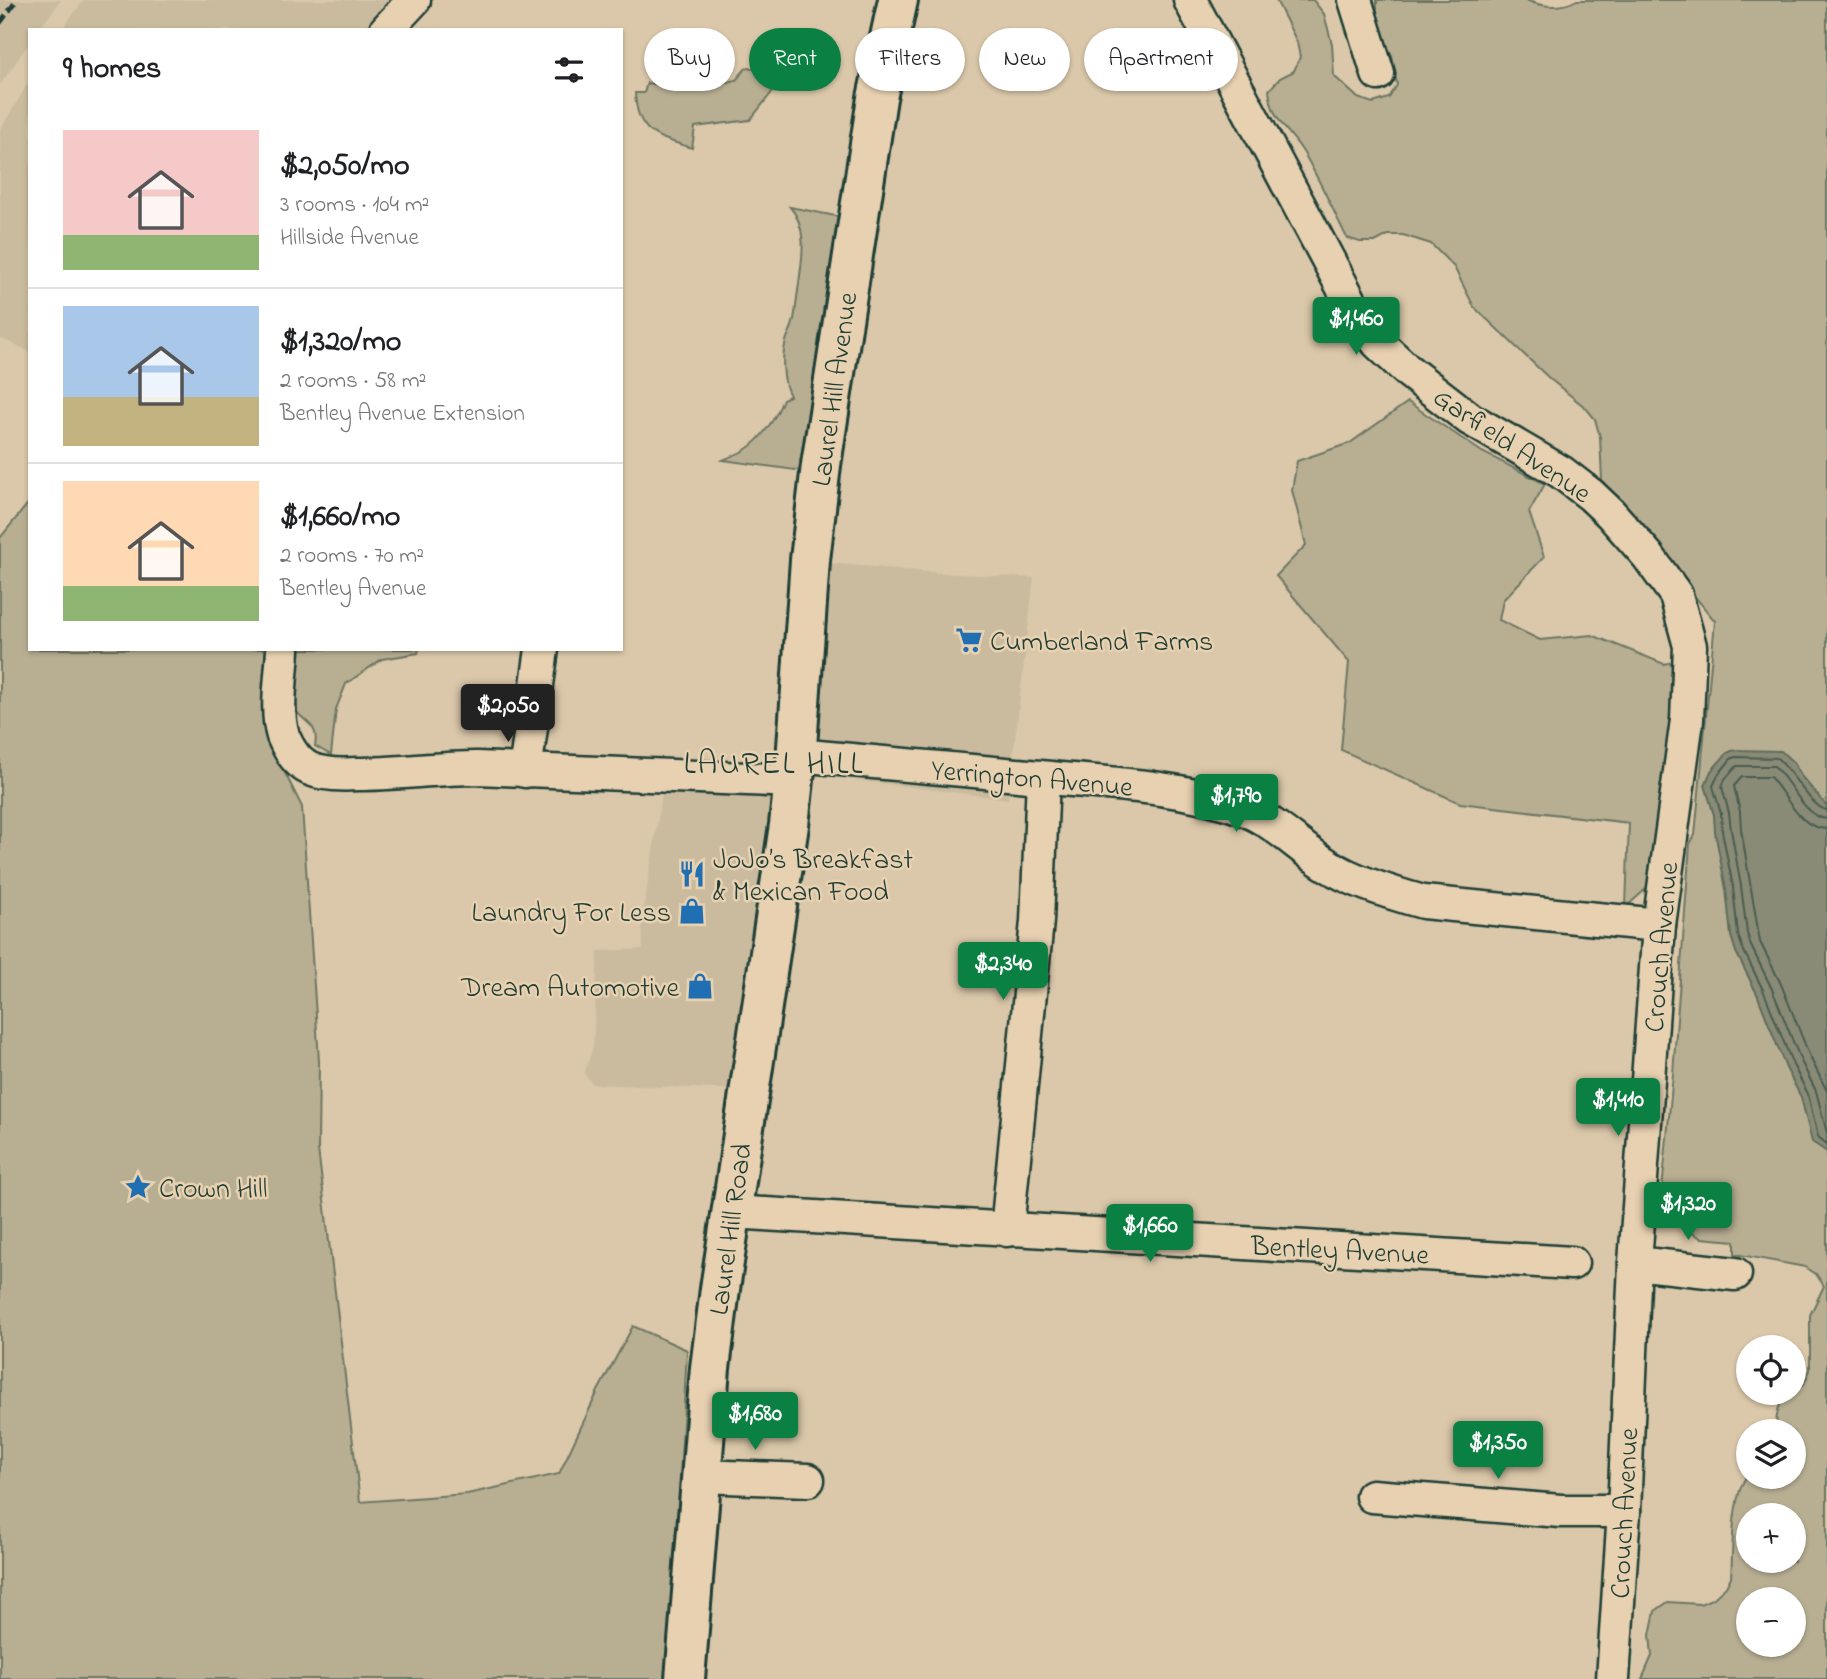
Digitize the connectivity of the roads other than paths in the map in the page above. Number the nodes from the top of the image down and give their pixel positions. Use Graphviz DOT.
graph roads {
  1 [pos="414,0"];
  2 [pos="898,0"];
  3 [pos="1190,0"];
  4 [pos="1355,0"];
  5 [pos="388,28"];
  6 [pos="1378,74"];
  7 [pos="1676,595"];
  8 [pos="283,651"];
  9 [pos="542,651"];
  10 [pos="795,768"];
  11 [pos="525,771"];
  12 [pos="1043,778"];
  13 [pos="1659,925"];
  14 [pos="731,1212"];
  15 [pos="1007,1230"];
  16 [pos="1572,1263"];
  17 [pos="1635,1263"];
  18 [pos="1735,1274"];
  19 [pos="701,1476"];
  20 [pos="808,1480"];
  21 [pos="1372,1496"];
  22 [pos="1624,1511"];
  23 [pos="685,1679"];
  24 [pos="1613,1679"];
  1 -- 5 [label="street"];
  2 -- 10 [label="highway, Laurel Hill Avenue"];
  3 -- 7 [label="street, Garfield Avenue"];
  4 -- 6 [label="street"];
  7 -- 13 [label="street, Crouch Avenue"];
  8 -- 11 [label="street, Yerrington Avenue"];
  9 -- 11 [label="street"];
  10 -- 11 [label="street, Yerrington Avenue"];
  10 -- 12 [label="street, Yerrington Avenue"];
  10 -- 14 [label="highway, Laurel Hill Road"];
  12 -- 13 [label="street, Yerrington Avenue"];
  12 -- 15 [label="street"];
  13 -- 17 [label="street, Crouch Avenue"];
  14 -- 15 [label="street, Bentley Avenue"];
  14 -- 19 [label="highway, Laurel Hill Road"];
  15 -- 16 [label="street, Bentley Avenue"];
  17 -- 18 [label="street"];
  17 -- 22 [label="street, Crouch Avenue"];
  19 -- 20 [label="street"];
  19 -- 23 [label="highway, Laurel Hill Road"];
  21 -- 22 [label="street"];
  22 -- 24 [label="street, Crouch Avenue"];
}
